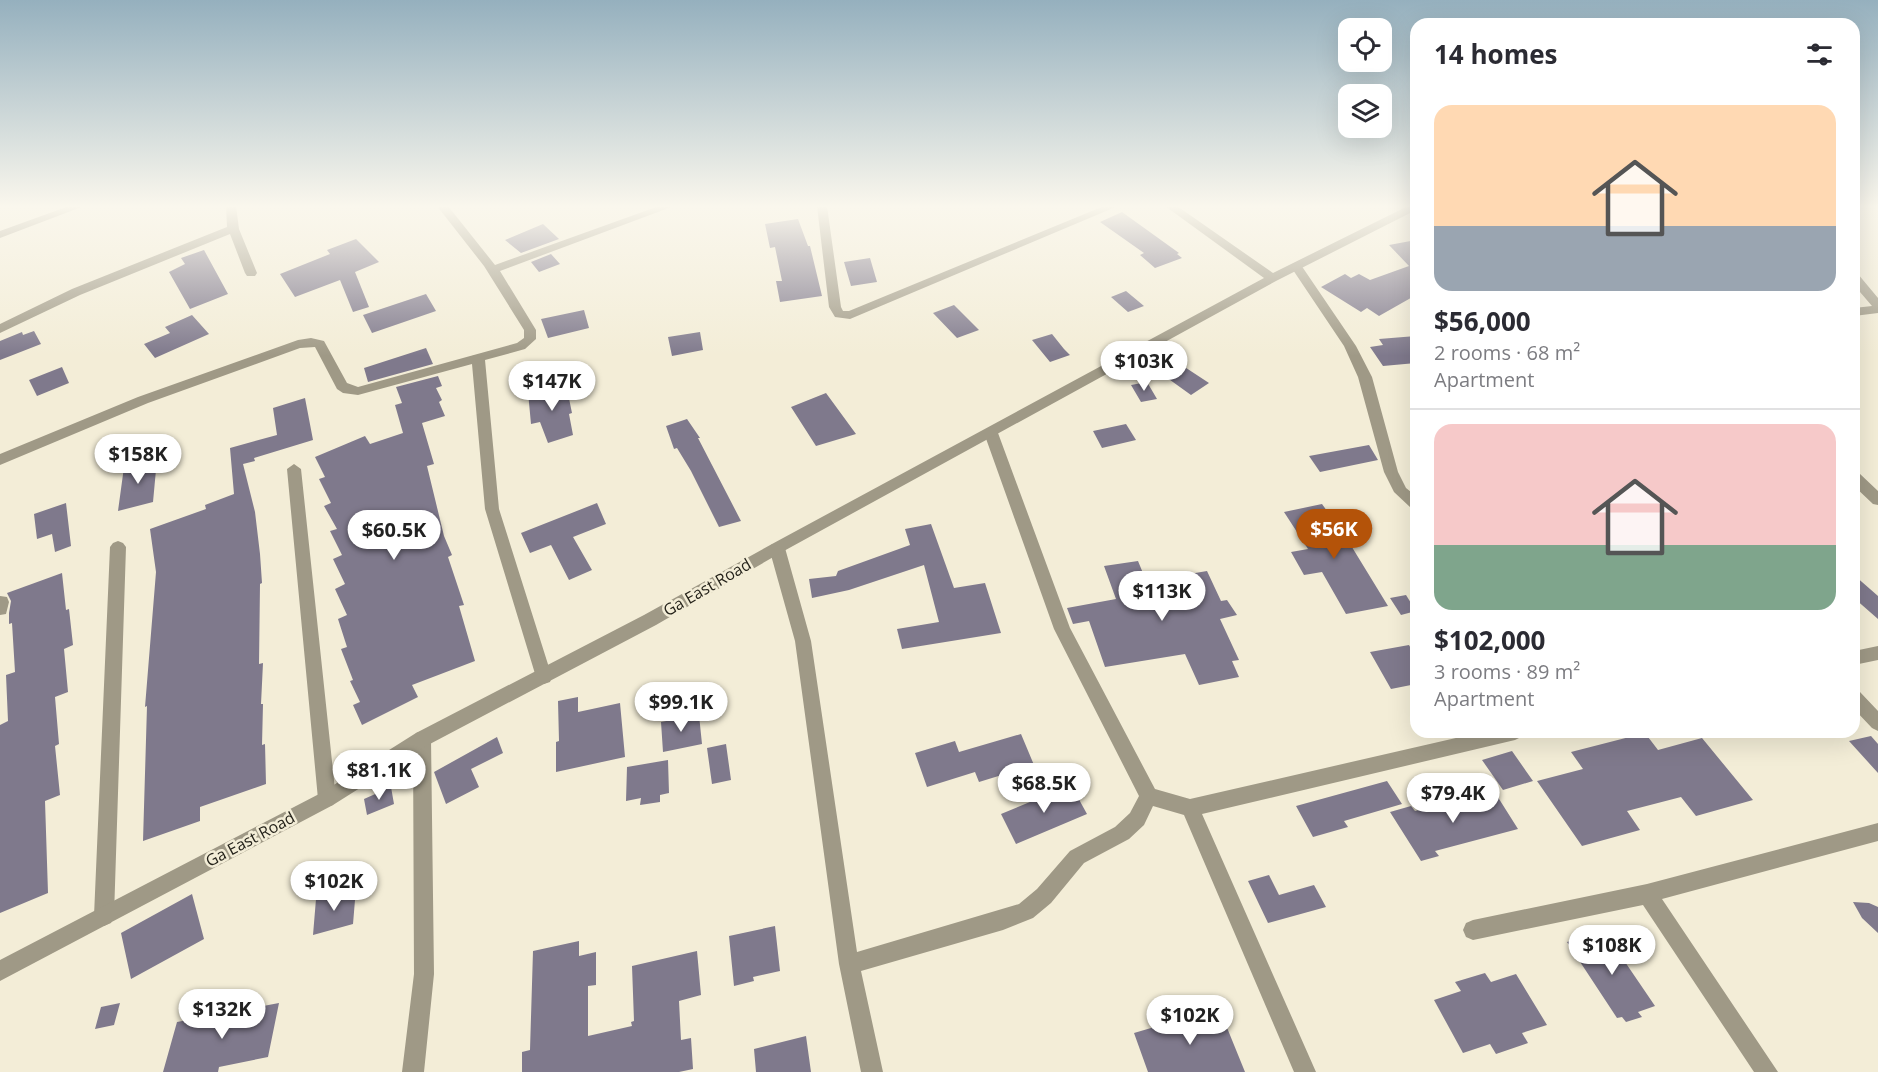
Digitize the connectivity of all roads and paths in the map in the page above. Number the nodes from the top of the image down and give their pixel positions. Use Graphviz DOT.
graph roads {
  1 [pos="166,256"];
  2 [pos="244,256"];
  3 [pos="484,256"];
  4 [pos="530,256"];
  5 [pos="828,256"];
  6 [pos="992,256"];
  7 [pos="1241,256"];
  8 [pos="1318,256"];
  9 [pos="1297,267"];
  10 [pos="494,269"];
  11 [pos="251,273"];
  12 [pos="1272,278"];
  13 [pos="1860,285"];
  14 [pos="1878,306"];
  15 [pos="1860,311"];
  16 [pos="0,329"];
  17 [pos="478,358"];
  18 [pos="991,433"];
  19 [pos="0,460"];
  20 [pos="294,469"];
  21 [pos="1860,483"];
  22 [pos="1410,499"];
  23 [pos="1878,500"];
  24 [pos="118,547"];
  25 [pos="777,548"];
  26 [pos="1878,653"];
  27 [pos="1860,657"];
  28 [pos="544,677"];
  29 [pos="1860,704"];
  30 [pos="1878,723"];
  31 [pos="1474,738"];
  32 [pos="422,739"];
  33 [pos="1149,796"];
  34 [pos="327,799"];
  35 [pos="1190,808"];
  36 [pos="1878,832"];
  37 [pos="1647,894"];
  38 [pos="104,916"];
  39 [pos="1473,930"];
  40 [pos="849,964"];
  41 [pos="0,971"];
  42 [pos="413,1072"];
  43 [pos="872,1072"];
  44 [pos="1305,1072"];
  45 [pos="1767,1072"];
  1 -- 16 [label="street"];
  2 -- 11 [label="street"];
  3 -- 10 [label="street"];
  4 -- 10 [label="street"];
  5 -- 6 [label="street"];
  7 -- 12 [label="street"];
  8 -- 9 [label="street, Ga East Road"];
  9 -- 12 [label="street, Ga East Road"];
  9 -- 22 [label="street"];
  10 -- 17 [label="street"];
  12 -- 18 [label="street, Ga East Road"];
  13 -- 14 [label="street"];
  14 -- 15 [label="street"];
  17 -- 19 [label="street"];
  17 -- 28 [label="street"];
  18 -- 25 [label="street, Ga East Road"];
  18 -- 33 [label="street"];
  20 -- 34 [label="street"];
  21 -- 23 [label="street"];
  24 -- 38 [label="street"];
  25 -- 28 [label="street, Ga East Road"];
  25 -- 40 [label="street"];
  26 -- 27 [label="street"];
  28 -- 32 [label="street, Ga East Road"];
  29 -- 30 [label="street"];
  31 -- 35 [label="street"];
  32 -- 34 [label="street, Ga East Road"];
  32 -- 42 [label="street"];
  33 -- 35 [label="street"];
  33 -- 40 [label="street"];
  34 -- 38 [label="street, Ga East Road"];
  35 -- 44 [label="street"];
  36 -- 37 [label="street"];
  37 -- 39 [label="street"];
  37 -- 45 [label="street"];
  38 -- 41 [label="street, Ga East Road"];
  40 -- 43 [label="street"];
}
